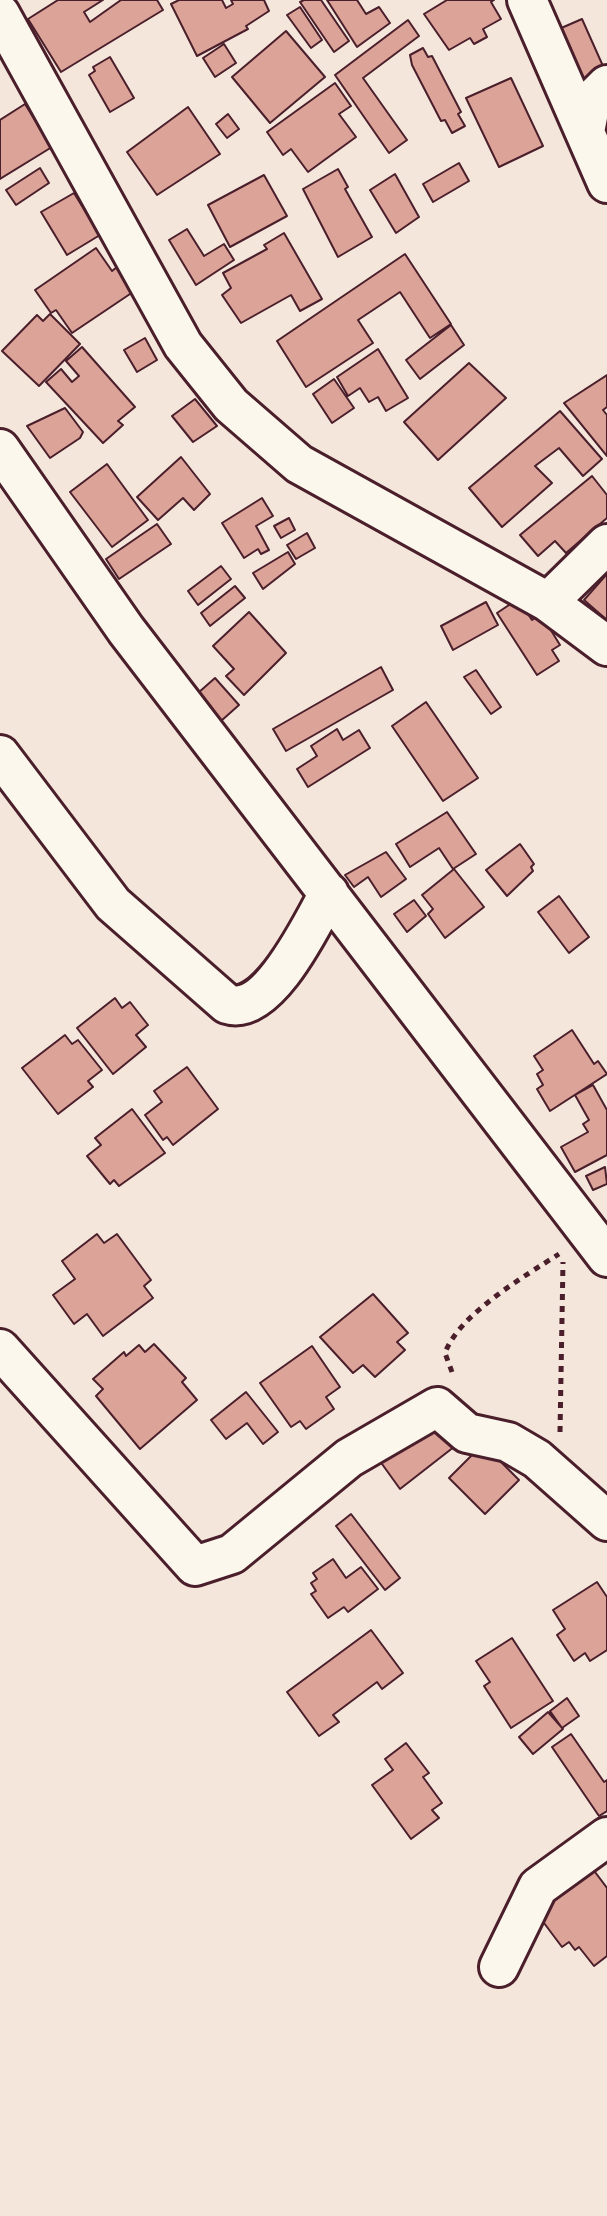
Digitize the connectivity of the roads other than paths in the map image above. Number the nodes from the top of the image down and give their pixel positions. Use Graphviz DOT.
graph roads {
  1 [pos="527,0"];
  2 [pos="0,14"];
  3 [pos="607,85"];
  4 [pos="585,132"];
  5 [pos="607,183"];
  6 [pos="0,449"];
  7 [pos="607,544"];
  8 [pos="548,602"];
  9 [pos="607,646"];
  10 [pos="0,755"];
  11 [pos="329,893"];
  12 [pos="607,1257"];
  13 [pos="0,1349"];
  14 [pos="607,1521"];
  15 [pos="607,1837"];
  16 [pos="499,1967"];
  1 -- 4 [label="street"];
  2 -- 8 [label="street"];
  3 -- 4 [label="street"];
  4 -- 5 [label="street"];
  6 -- 11 [label="street"];
  7 -- 8 [label="street"];
  8 -- 9 [label="street"];
  10 -- 11 [label="street"];
  11 -- 12 [label="street"];
  13 -- 14 [label="street"];
  15 -- 16 [label="street"];
}
